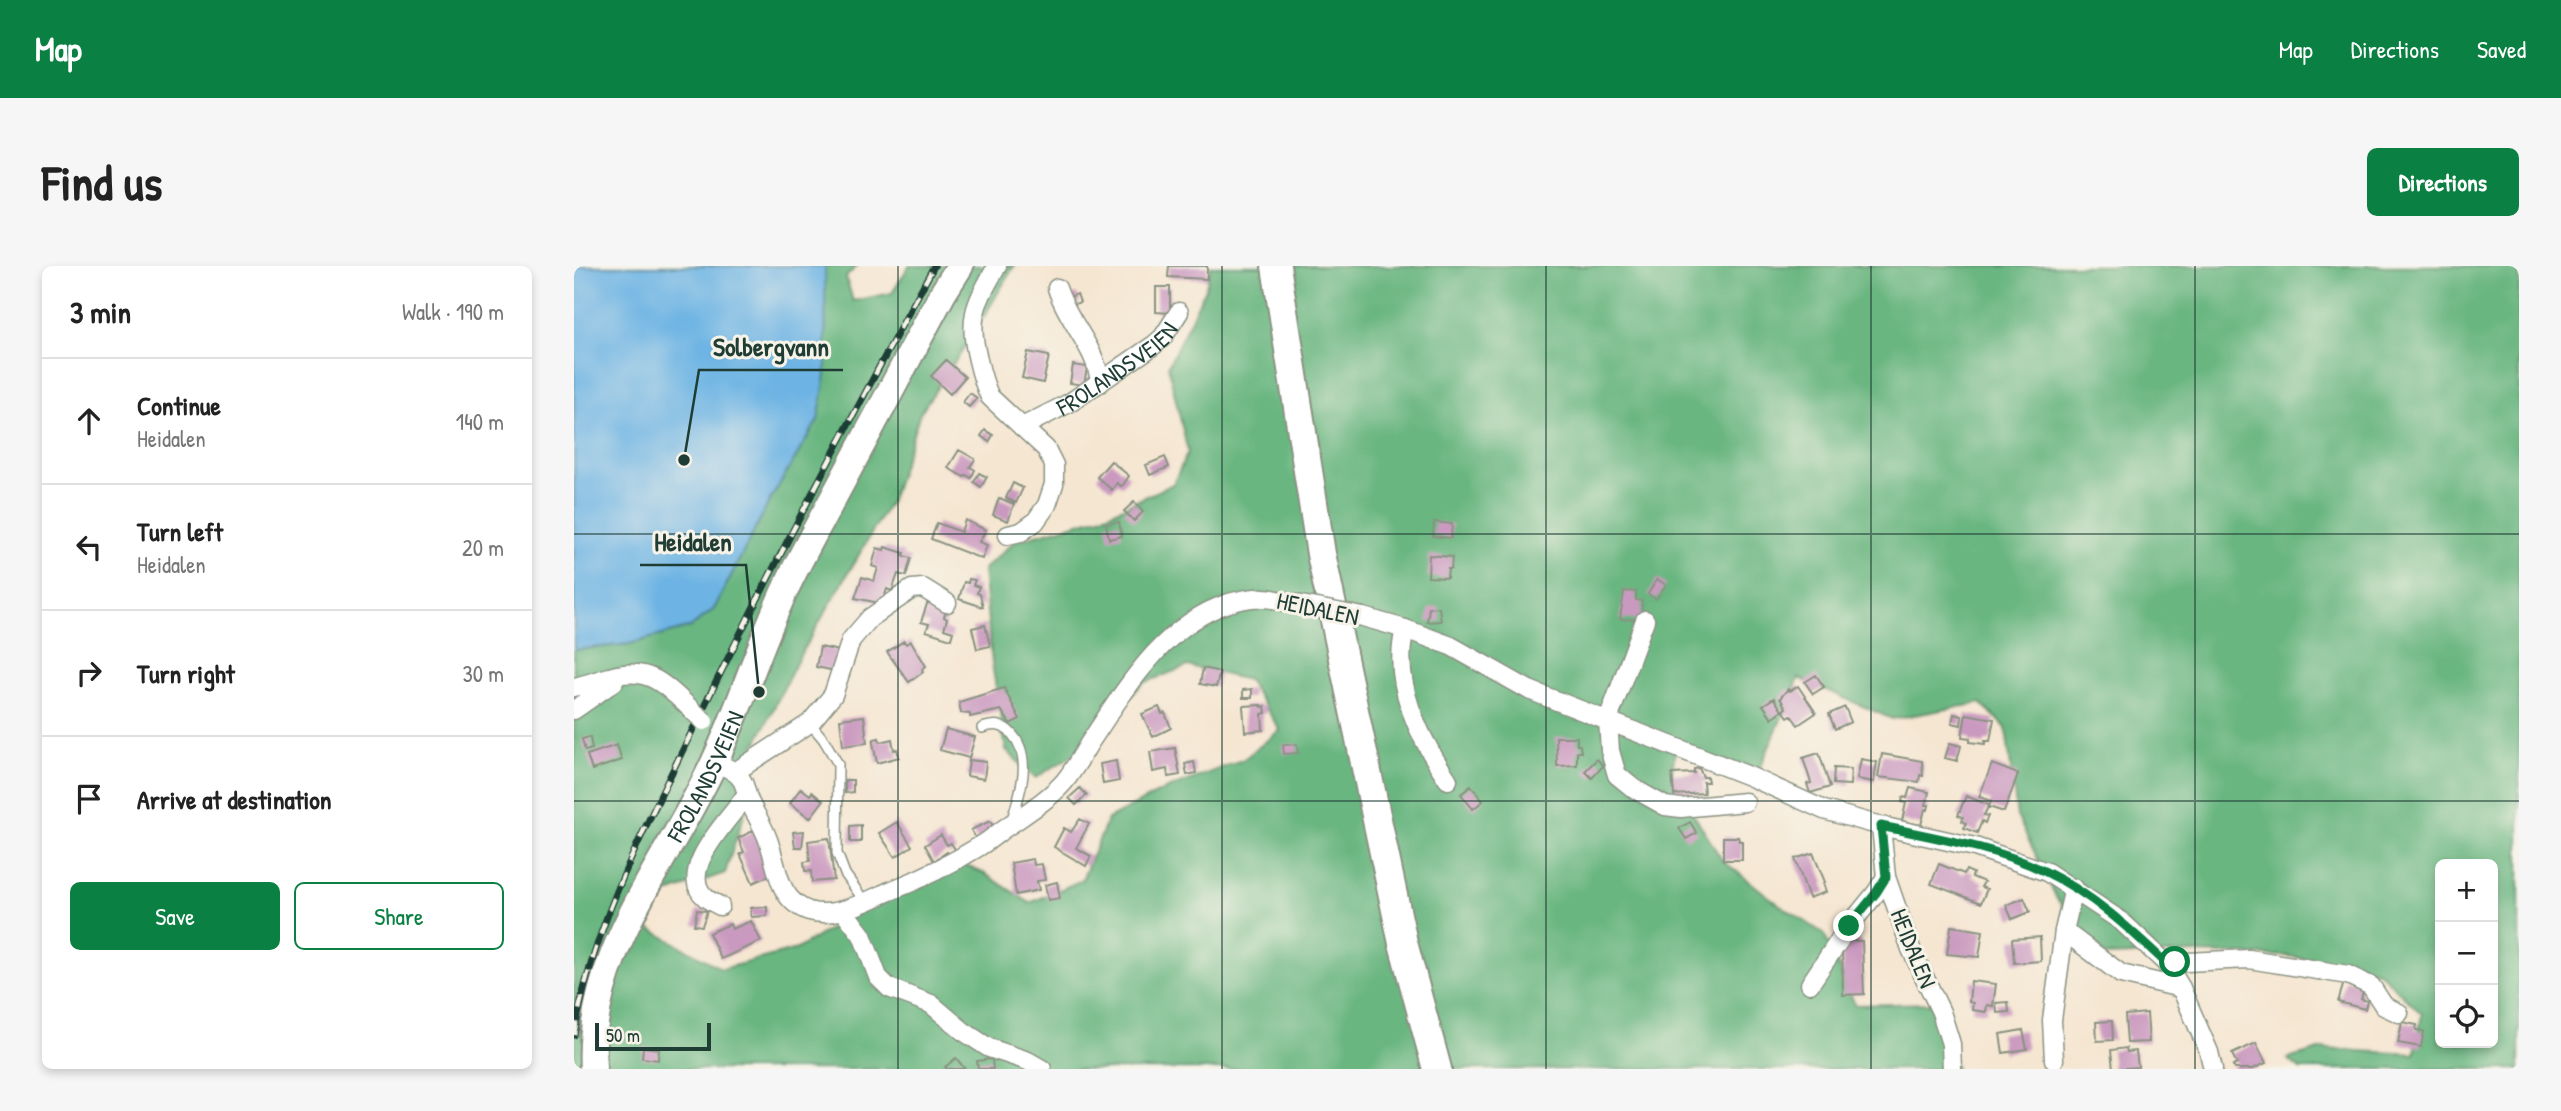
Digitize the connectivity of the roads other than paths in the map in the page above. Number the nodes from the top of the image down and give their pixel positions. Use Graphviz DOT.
graph roads {
  1 [pos="960,266"];
  2 [pos="997,266"];
  3 [pos="1264,266"];
  4 [pos="1276,266"];
  5 [pos="1058,288"];
  6 [pos="1179,312"];
  7 [pos="1100,383"];
  8 [pos="1022,427"];
  9 [pos="1008,535"];
  10 [pos="947,603"];
  11 [pos="1646,620"];
  12 [pos="1405,629"];
  13 [pos="626,674"];
  14 [pos="574,687"];
  15 [pos="574,710"];
  16 [pos="1608,720"];
  17 [pos="810,723"];
  18 [pos="982,728"];
  19 [pos="726,736"];
  20 [pos="725,767"];
  21 [pos="1448,780"];
  22 [pos="748,798"];
  23 [pos="1745,802"];
  24 [pos="1010,824"];
  25 [pos="1881,826"];
  26 [pos="1886,877"];
  27 [pos="2074,888"];
  28 [pos="865,902"];
  29 [pos="720,905"];
  30 [pos="843,910"];
  31 [pos="2064,931"];
  32 [pos="2166,963"];
  33 [pos="1810,984"];
  34 [pos="2181,988"];
  35 [pos="2399,1013"];
  36 [pos="2054,1060"];
  37 [pos="593,1069"];
  38 [pos="1042,1069"];
  39 [pos="1421,1069"];
  40 [pos="1437,1069"];
  41 [pos="1951,1069"];
  42 [pos="2213,1069"];
  1 -- 19 [label="main road, FROLANDSVEIEN"];
  2 -- 8 [label="street"];
  3 -- 39 [label="highway"];
  4 -- 40 [label="highway"];
  5 -- 7 [label="street"];
  6 -- 7 [label="street, FROLANDSVEIEN"];
  7 -- 8 [label="street, FROLANDSVEIEN"];
  8 -- 9 [label="street"];
  10 -- 17 [label="street, FROLANDSVEIEN"];
  11 -- 16 [label="street"];
  12 -- 16 [label="street, HEIDALEN"];
  12 -- 21 [label="street"];
  12 -- 24 [label="street, HEIDALEN, bridge"];
  13 -- 14 [label="street"];
  13 -- 15 [label="street"];
  13 -- 19 [label="street"];
  16 -- 23 [label="street"];
  16 -- 25 [label="street, HEIDALEN"];
  17 -- 20 [label="street, FROLANDSVEIEN"];
  17 -- 28 [label="lane"];
  18 -- 24 [label="lane"];
  19 -- 20 [label="main road, FROLANDSVEIEN"];
  20 -- 22 [label="street, HEIDALEN"];
  20 -- 37 [label="main road, FROLANDSVEIEN"];
  22 -- 29 [label="street"];
  22 -- 30 [label="street, HEIDALEN"];
  24 -- 28 [label="street, HEIDALEN"];
  25 -- 26 [label="street, HEIDALEN"];
  25 -- 27 [label="street, HEIDALEN"];
  26 -- 33 [label="street"];
  26 -- 41 [label="street, HEIDALEN"];
  27 -- 31 [label="street"];
  27 -- 32 [label="street, HEIDALEN"];
  28 -- 30 [label="street, HEIDALEN"];
  30 -- 38 [label="street"];
  31 -- 34 [label="street"];
  31 -- 36 [label="street"];
  32 -- 34 [label="street, HEIDALEN"];
  32 -- 35 [label="street"];
  34 -- 42 [label="street, HEIDALEN"];
}
